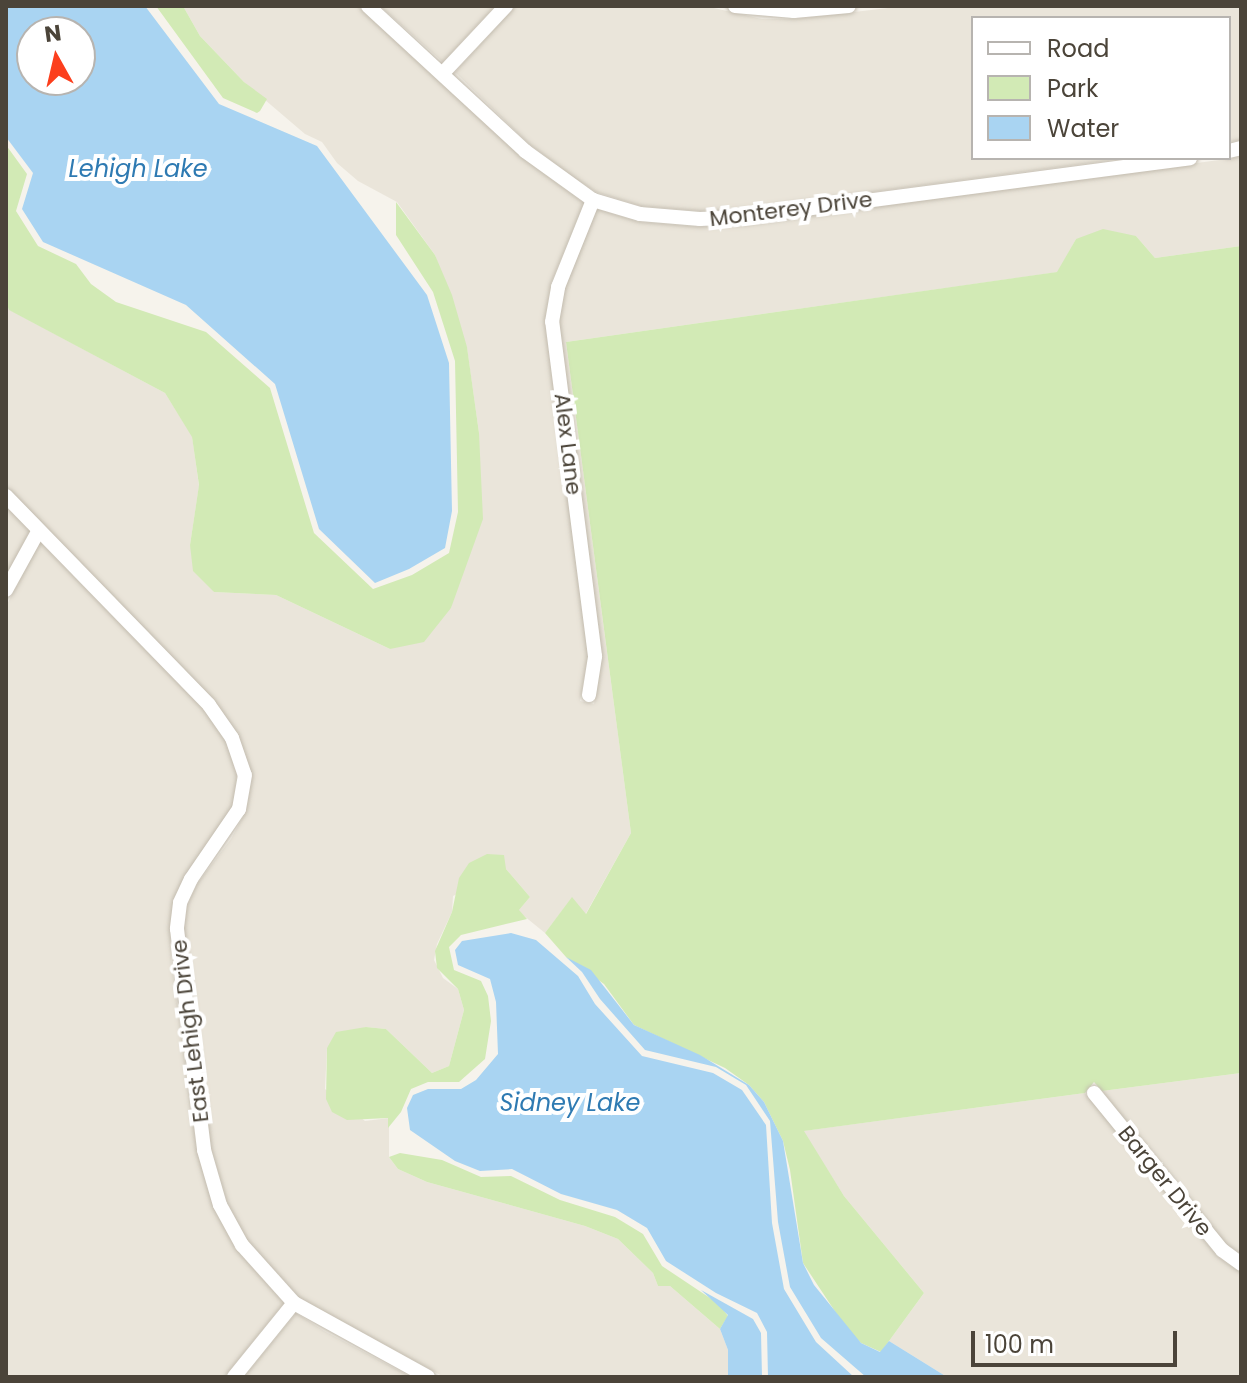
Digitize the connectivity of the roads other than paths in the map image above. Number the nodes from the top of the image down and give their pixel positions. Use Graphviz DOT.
graph roads {
  1 [pos="368,6"];
  2 [pos="506,6"];
  3 [pos="735,6"];
  4 [pos="849,6"];
  5 [pos="444,72"];
  6 [pos="1175,160"];
  7 [pos="593,200"];
  8 [pos="6,496"];
  9 [pos="39,530"];
  10 [pos="6,590"];
  11 [pos="589,695"];
  12 [pos="1094,1093"];
  13 [pos="1241,1264"];
  14 [pos="294,1303"];
  15 [pos="234,1377"];
  16 [pos="428,1377"];
  1 -- 5 [label="street, Monterey Drive"];
  2 -- 5 [label="street"];
  3 -- 4 [label="street"];
  5 -- 7 [label="street, Monterey Drive"];
  6 -- 7 [label="street, Monterey Drive"];
  7 -- 11 [label="street, Alex Lane"];
  8 -- 9 [label="street, East Lehigh Drive"];
  9 -- 10 [label="street"];
  9 -- 14 [label="street, East Lehigh Drive"];
  12 -- 13 [label="street, Barger Drive"];
  14 -- 15 [label="street"];
  14 -- 16 [label="street, East Lehigh Drive"];
}
